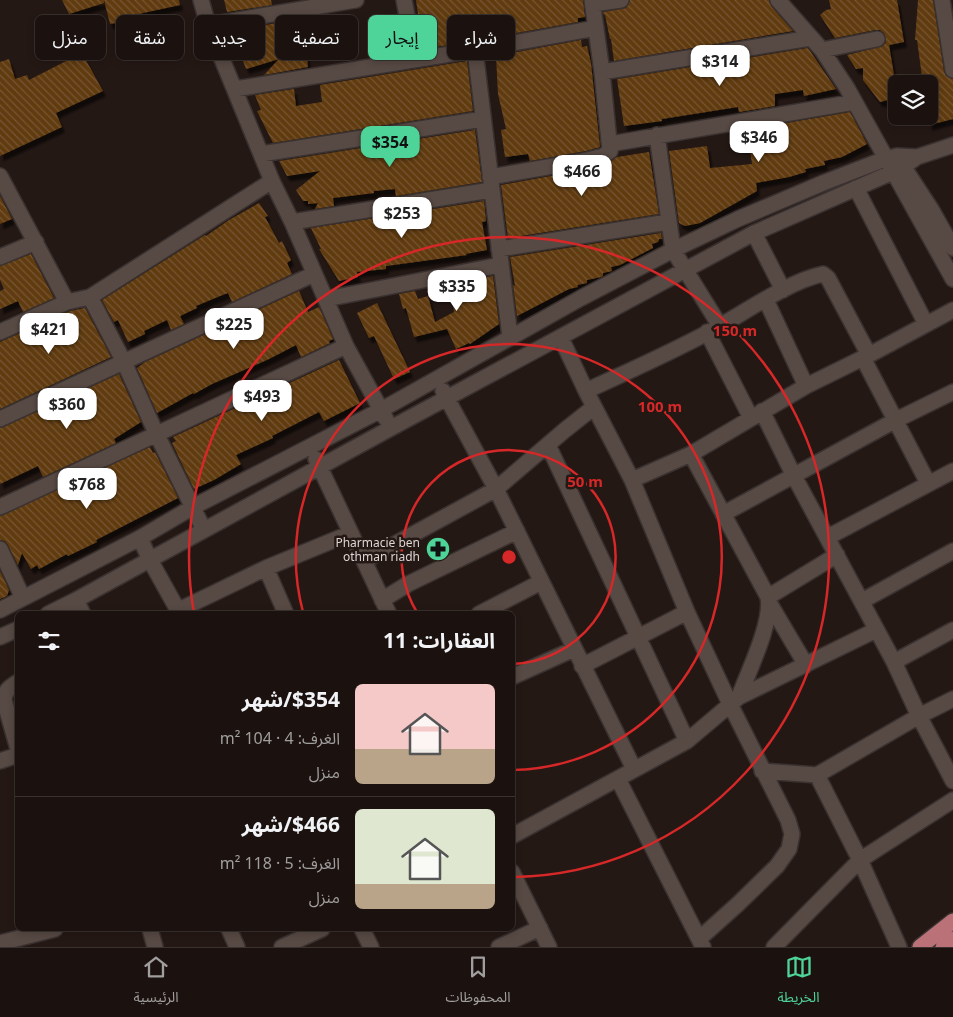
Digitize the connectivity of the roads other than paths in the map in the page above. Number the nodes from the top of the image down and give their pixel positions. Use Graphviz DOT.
graph roads {
  1 [pos="201,0"];
  2 [pos="356,0"];
  3 [pos="404,0"];
  4 [pos="621,0"];
  5 [pos="778,0"];
  6 [pos="942,0"];
  7 [pos="593,2"];
  8 [pos="205,15"];
  9 [pos="264,15"];
  10 [pos="407,15"];
  11 [pos="596,28"];
  12 [pos="811,38"];
  13 [pos="877,38"];
  14 [pos="515,43"];
  15 [pos="822,50"];
  16 [pos="223,60"];
  17 [pos="415,60"];
  18 [pos="476,60"];
  19 [pos="953,70"];
  20 [pos="602,72"];
  21 [pos="235,89"];
  22 [pos="855,102"];
  23 [pos="483,119"];
  24 [pos="657,135"];
  25 [pos="610,144"];
  26 [pos="953,145"];
  27 [pos="261,154"];
  28 [pos="894,163"];
  29 [pos="0,176"];
  30 [pos="272,181"];
  31 [pos="491,184"];
  32 [pos="856,188"];
  33 [pos="292,222"];
  34 [pos="668,222"];
  35 [pos="754,233"];
  36 [pos="951,241"];
  37 [pos="36,242"];
  38 [pos="499,249"];
  39 [pos="673,250"];
  40 [pos="0,257"];
  41 [pos="500,265"];
  42 [pos="685,270"];
  43 [pos="314,274"];
  44 [pos="953,279"];
  45 [pos="783,290"];
  46 [pos="90,297"];
  47 [pos="326,299"];
  48 [pos="766,300"];
  49 [pos="67,302"];
  50 [pos="953,310"];
  51 [pos="926,324"];
  52 [pos="714,329"];
  53 [pos="0,332"];
  54 [pos="510,338"];
  55 [pos="562,338"];
  56 [pos="346,346"];
  57 [pos="866,357"];
  58 [pos="124,362"];
  59 [pos="436,378"];
  60 [pos="806,386"];
  61 [pos="586,391"];
  62 [pos="953,392"];
  63 [pos="447,398"];
  64 [pos="594,407"];
  65 [pos="382,410"];
  66 [pos="756,414"];
  67 [pos="0,419"];
  68 [pos="896,420"];
  69 [pos="391,428"];
  70 [pos="156,433"];
  71 [pos="548,445"];
  72 [pos="309,447"];
  73 [pos="691,454"];
  74 [pos="320,467"];
  75 [pos="953,471"];
  76 [pos="794,476"];
  77 [pos="632,480"];
  78 [pos="928,483"];
  79 [pos="496,489"];
  80 [pos="0,507"];
  81 [pos="193,507"];
  82 [pos="723,514"];
  83 [pos="204,530"];
  84 [pos="517,531"];
  85 [pos="351,533"];
  86 [pos="828,537"];
  87 [pos="140,538"];
  88 [pos="0,549"];
  89 [pos="953,550"];
  90 [pos="837,555"];
  91 [pos="150,560"];
  92 [pos="364,561"];
  93 [pos="266,568"];
  94 [pos="541,582"];
  95 [pos="24,598"];
  96 [pos="769,601"];
  97 [pos="862,601"];
  98 [pos="80,607"];
  99 [pos="386,607"];
  100 [pos="0,610"];
  101 [pos="62,611"];
  102 [pos="178,611"];
  103 [pos="181,611"];
  104 [pos="285,611"];
  105 [pos="486,611"];
  106 [pos="687,612"];
  107 [pos="15,630"];
  108 [pos="876,630"];
  109 [pos="953,630"];
  110 [pos="0,637"];
  111 [pos="640,638"];
  112 [pos="574,649"];
  113 [pos="894,662"];
  114 [pos="806,664"];
  115 [pos="582,666"];
  116 [pos="515,676"];
  117 [pos="15,684"];
  118 [pos="953,699"];
  119 [pos="734,700"];
  120 [pos="919,716"];
  121 [pos="15,739"];
  122 [pos="687,742"];
  123 [pos="15,756"];
  124 [pos="0,761"];
  125 [pos="634,769"];
  126 [pos="762,771"];
  127 [pos="817,775"];
  128 [pos="618,779"];
  129 [pos="953,781"];
  130 [pos="953,800"];
  131 [pos="515,834"];
  132 [pos="860,860"];
  133 [pos="515,878"];
  134 [pos="953,921"];
  135 [pos="540,928"];
  136 [pos="52,931"];
  137 [pos="151,931"];
  138 [pos="230,931"];
  139 [pos="315,931"];
  140 [pos="363,931"];
  141 [pos="288,939"];
  142 [pos="953,939"];
  143 [pos="34,941"];
  144 [pos="0,943"];
  145 [pos="701,943"];
  146 [pos="155,947"];
  147 [pos="237,947"];
  148 [pos="371,947"];
  149 [pos="499,947"];
  150 [pos="549,947"];
  151 [pos="774,947"];
  152 [pos="899,947"];
  153 [pos="920,947"];
  154 [pos="943,947"];
  1 -- 8 [label="street"];
  2 -- 9 [label="street"];
  3 -- 10 [label="street"];
  4 -- 7 [label="street"];
  5 -- 12 [label="street"];
  6 -- 19 [label="street"];
  7 -- 11 [label="street"];
  11 -- 14 [label="street"];
  11 -- 20 [label="street"];
  12 -- 15 [label="street"];
  12 -- 20 [label="street"];
  13 -- 15 [label="street"];
  15 -- 22 [label="street"];
  16 -- 21 [label="street"];
  17 -- 21 [label="street"];
  18 -- 23 [label="street"];
  20 -- 25 [label="street"];
  21 -- 27 [label="street"];
  22 -- 24 [label="street"];
  22 -- 28 [label="street"];
  23 -- 27 [label="street"];
  23 -- 31 [label="street"];
  24 -- 25 [label="street"];
  24 -- 34 [label="street"];
  25 -- 31 [label="street"];
  26 -- 28 [label="street"];
  27 -- 30 [label="street"];
  28 -- 32 [label="street"];
  28 -- 36 [label="street"];
  28 -- 39 [label="street"];
  28 -- 44 [label="street"];
  29 -- 37 [label="street"];
  30 -- 33 [label="street"];
  30 -- 46 [label="street"];
  31 -- 33 [label="street"];
  31 -- 38 [label="street"];
  32 -- 35 [label="street"];
  32 -- 51 [label="street"];
  33 -- 43 [label="street"];
  34 -- 38 [label="street"];
  34 -- 39 [label="street"];
  35 -- 42 [label="street"];
  35 -- 45 [label="street"];
  37 -- 40 [label="street"];
  37 -- 49 [label="street"];
  38 -- 41 [label="street"];
  39 -- 42 [label="street"];
  39 -- 54 [label="street"];
  41 -- 47 [label="street"];
  41 -- 54 [label="street"];
  42 -- 52 [label="street"];
  42 -- 55 [label="street"];
  43 -- 47 [label="street"];
  43 -- 58 [label="street"];
  45 -- 48 [label="street"];
  45 -- 57 [label="street"];
  46 -- 49 [label="street"];
  46 -- 58 [label="street"];
  47 -- 56 [label="street"];
  48 -- 52 [label="street"];
  48 -- 60 [label="street"];
  49 -- 53 [label="street"];
  50 -- 51 [label="street"];
  51 -- 57 [label="street"];
  52 -- 61 [label="street"];
  52 -- 66 [label="street"];
  54 -- 59 [label="street"];
  55 -- 61 [label="street"];
  55 -- 63 [label="street"];
  56 -- 65 [label="street"];
  56 -- 70 [label="street"];
  57 -- 60 [label="street"];
  57 -- 68 [label="street"];
  58 -- 67 [label="street"];
  58 -- 70 [label="street"];
  59 -- 63 [label="street"];
  59 -- 65 [label="street"];
  60 -- 66 [label="street"];
  61 -- 64 [label="street"];
  62 -- 68 [label="street"];
  63 -- 69 [label="street"];
  63 -- 79 [label="street"];
  64 -- 71 [label="street"];
  64 -- 77 [label="street"];
  65 -- 69 [label="street"];
  65 -- 72 [label="street"];
  66 -- 73 [label="street"];
  66 -- 76 [label="street"];
  68 -- 76 [label="street"];
  68 -- 78 [label="street"];
  69 -- 74 [label="street"];
  70 -- 80 [label="street"];
  70 -- 81 [label="street"];
  71 -- 79 [label="street"];
  71 -- 111 [label="street"];
  72 -- 74 [label="street"];
  72 -- 81 [label="street"];
  73 -- 77 [label="street"];
  73 -- 82 [label="street"];
  74 -- 83 [label="street"];
  74 -- 85 [label="street"];
  75 -- 78 [label="street"];
  76 -- 82 [label="street"];
  76 -- 86 [label="street"];
  77 -- 106 [label="street"];
  78 -- 86 [label="street"];
  79 -- 84 [label="street"];
  79 -- 92 [label="street"];
  81 -- 83 [label="street"];
  81 -- 87 [label="street"];
  82 -- 96 [label="street"];
  83 -- 91 [label="street"];
  84 -- 94 [label="street"];
  84 -- 99 [label="street"];
  85 -- 92 [label="street"];
  85 -- 93 [label="street"];
  86 -- 90 [label="street"];
  87 -- 91 [label="street"];
  87 -- 95 [label="street"];
  88 -- 95 [label="street"];
  89 -- 97 [label="street"];
  90 -- 96 [label="street"];
  90 -- 97 [label="street"];
  91 -- 98 [label="street"];
  91 -- 102 [label="street"];
  92 -- 99 [label="street"];
  93 -- 103 [label="street"];
  93 -- 104 [label="street"];
  94 -- 105 [label="street"];
  94 -- 112 [label="street"];
  95 -- 100 [label="street"];
  96 -- 114 [label="street"];
  96 -- 119 [label="street"];
  97 -- 108 [label="street"];
  98 -- 101 [label="street"];
  106 -- 111 [label="street"];
  106 -- 119 [label="street"];
  107 -- 110 [label="street"];
  108 -- 113 [label="street"];
  108 -- 114 [label="street"];
  109 -- 113 [label="street"];
  111 -- 115 [label="street"];
  111 -- 122 [label="street"];
  112 -- 115 [label="street"];
  112 -- 116 [label="street"];
  113 -- 120 [label="street"];
  114 -- 119 [label="street"];
  115 -- 125 [label="street"];
  117 -- 121 [label="street"];
  118 -- 120 [label="street"];
  119 -- 122 [label="street"];
  119 -- 126 [label="street"];
  120 -- 127 [label="street"];
  120 -- 129 [label="street"];
  122 -- 125 [label="street"];
  123 -- 124 [label="street"];
  125 -- 128 [label="street"];
  126 -- 127 [label="street"];
  126 -- 145 [label="street"];
  127 -- 132 [label="street"];
  128 -- 131 [label="street"];
  128 -- 145 [label="street"];
  130 -- 132 [label="street"];
  132 -- 151 [label="street"];
  132 -- 152 [label="street"];
  133 -- 135 [label="street"];
  134 -- 153 [label="main road"];
  135 -- 149 [label="street"];
  135 -- 150 [label="street"];
  136 -- 143 [label="street"];
  137 -- 146 [label="street"];
  138 -- 147 [label="street"];
  139 -- 141 [label="street"];
  140 -- 148 [label="street"];
  142 -- 154 [label="main road"];
  143 -- 144 [label="street"];
}
